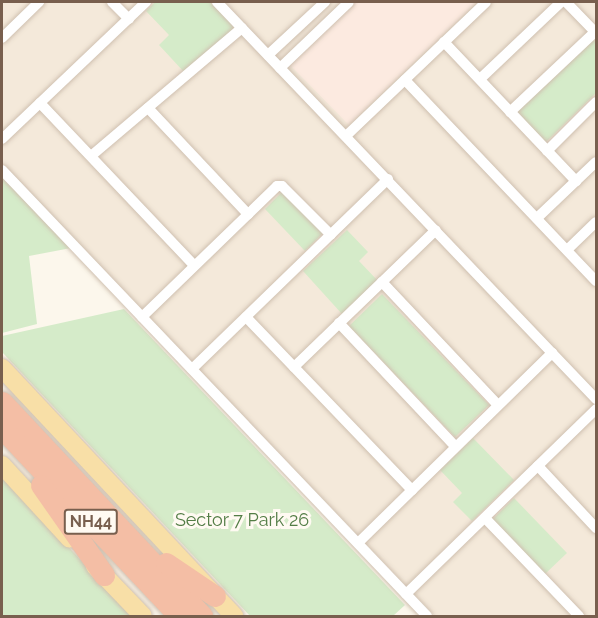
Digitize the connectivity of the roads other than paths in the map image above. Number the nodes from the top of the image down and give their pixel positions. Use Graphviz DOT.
graph roads {
  1 [pos="39,2"];
  2 [pos="112,2"];
  3 [pos="146,2"];
  4 [pos="217,2"];
  5 [pos="325,2"];
  6 [pos="349,2"];
  7 [pos="486,2"];
  8 [pos="561,2"];
  9 [pos="566,2"];
  10 [pos="129,19"];
  11 [pos="242,28"];
  12 [pos="596,32"];
  13 [pos="2,38"];
  14 [pos="444,42"];
  15 [pos="268,55"];
  16 [pos="280,68"];
  17 [pos="480,79"];
  18 [pos="405,80"];
  19 [pos="597,102"];
  20 [pos="40,103"];
  21 [pos="148,108"];
  22 [pos="510,112"];
  23 [pos="347,135"];
  24 [pos="2,139"];
  25 [pos="547,151"];
  26 [pos="91,156"];
  27 [pos="597,162"];
  28 [pos="2,170"];
  29 [pos="388,179"];
  30 [pos="576,181"];
  31 [pos="248,214"];
  32 [pos="537,218"];
  33 [pos="597,222"];
  34 [pos="436,230"];
  35 [pos="332,234"];
  36 [pos="567,250"];
  37 [pos="194,265"];
  38 [pos="597,281"];
  39 [pos="382,282"];
  40 [pos="141,317"];
  41 [pos="246,317"];
  42 [pos="339,323"];
  43 [pos="552,354"];
  44 [pos="294,367"];
  45 [pos="2,368"];
  46 [pos="192,369"];
  47 [pos="597,399"];
  48 [pos="2,402"];
  49 [pos="498,405"];
  50 [pos="597,409"];
  51 [pos="2,428"];
  52 [pos="16,443"];
  53 [pos="456,447"];
  54 [pos="2,465"];
  55 [pos="538,466"];
  56 [pos="412,490"];
  57 [pos="93,500"];
  58 [pos="485,518"];
  59 [pos="594,520"];
  60 [pos="358,543"];
  61 [pos="104,575"];
  62 [pos="406,594"];
  63 [pos="214,596"];
  64 [pos="143,616"];
  65 [pos="179,616"];
  66 [pos="202,616"];
  67 [pos="234,616"];
  68 [pos="427,616"];
  69 [pos="579,616"];
  1 -- 13 [label="street"];
  2 -- 10 [label="street"];
  3 -- 10 [label="street"];
  4 -- 11 [label="street"];
  5 -- 15 [label="street"];
  6 -- 16 [label="street"];
  7 -- 14 [label="street"];
  8 -- 17 [label="street"];
  9 -- 12 [label="street"];
  10 -- 20 [label="street"];
  11 -- 15 [label="street"];
  11 -- 21 [label="street"];
  12 -- 22 [label="street"];
  14 -- 17 [label="street"];
  14 -- 18 [label="street"];
  15 -- 16 [label="street"];
  16 -- 23 [label="street"];
  17 -- 22 [label="street"];
  18 -- 23 [label="street"];
  18 -- 32 [label="street"];
  19 -- 25 [label="street"];
  20 -- 24 [label="street"];
  20 -- 26 [label="street"];
  21 -- 26 [label="street"];
  21 -- 31 [label="street"];
  22 -- 25 [label="street"];
  23 -- 29 [label="street"];
  25 -- 30 [label="street"];
  26 -- 37 [label="street"];
  27 -- 30 [label="street"];
  28 -- 40 [label="street"];
  29 -- 34 [label="street"];
  29 -- 35 [label="street"];
  30 -- 32 [label="street"];
  31 -- 35 [label="street"];
  31 -- 37 [label="street"];
  32 -- 36 [label="street"];
  33 -- 36 [label="street"];
  34 -- 39 [label="street"];
  34 -- 43 [label="street"];
  35 -- 41 [label="street"];
  36 -- 38 [label="street"];
  37 -- 40 [label="street"];
  39 -- 42 [label="street"];
  39 -- 49 [label="street"];
  40 -- 46 [label="street"];
  41 -- 44 [label="street"];
  41 -- 46 [label="street"];
  42 -- 44 [label="street"];
  42 -- 53 [label="street"];
  43 -- 47 [label="street"];
  43 -- 49 [label="street"];
  44 -- 56 [label="street"];
  45 -- 63 [label="main road"];
  46 -- 60 [label="street"];
  48 -- 57 [label="highway, NH44"];
  49 -- 53 [label="street"];
  50 -- 55 [label="street"];
  51 -- 52 [label="highway, NH44"];
  52 -- 61 [label="highway"];
  52 -- 65 [label="highway, NH44"];
  53 -- 56 [label="street"];
  54 -- 61 [label="main road"];
  55 -- 58 [label="street"];
  55 -- 59 [label="street"];
  56 -- 60 [label="street"];
  57 -- 63 [label="highway"];
  57 -- 66 [label="highway, NH44"];
  58 -- 62 [label="street"];
  58 -- 69 [label="street"];
  60 -- 62 [label="street"];
  61 -- 64 [label="main road"];
  62 -- 68 [label="street"];
  63 -- 67 [label="main road"];
}
